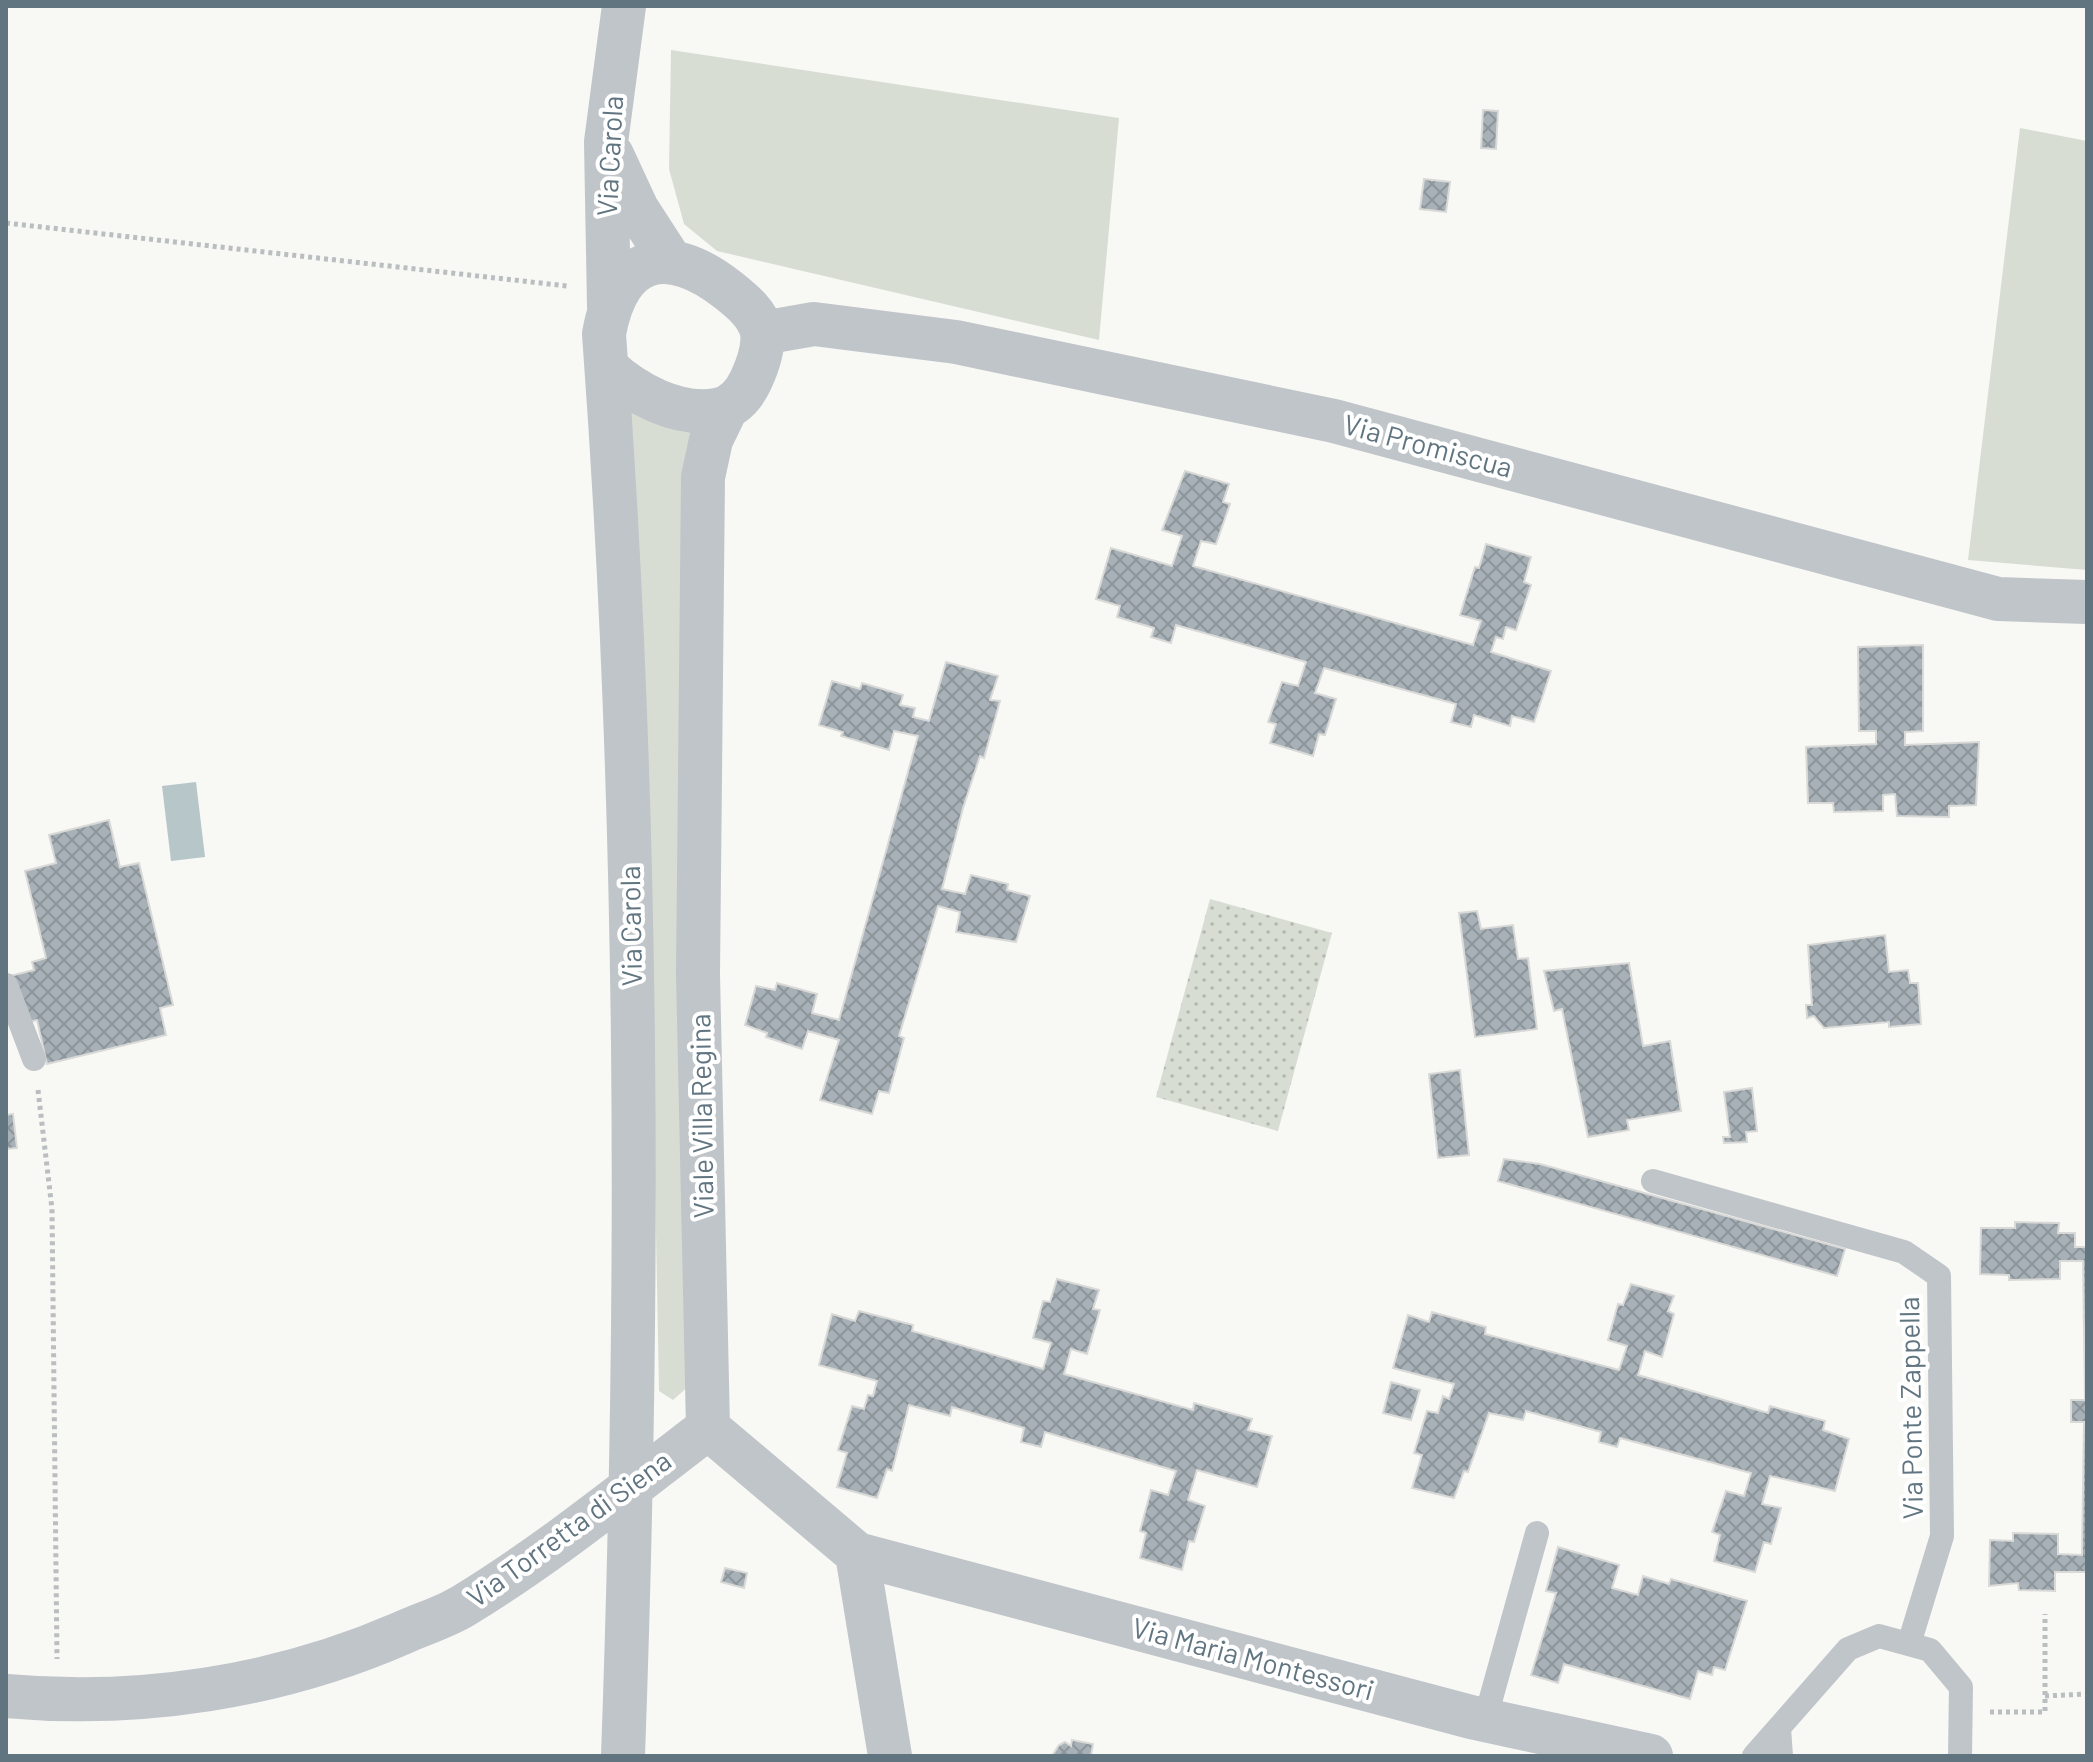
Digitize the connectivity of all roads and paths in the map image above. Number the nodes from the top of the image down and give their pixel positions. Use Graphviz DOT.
graph roads {
  1 [pos="624,6"];
  2 [pos="606,142"];
  3 [pos="6,223"];
  4 [pos="670,260"];
  5 [pos="608,299"];
  6 [pos="762,333"];
  7 [pos="607,368"];
  8 [pos="726,409"];
  9 [pos="2087,602"];
  10 [pos="6,985"];
  11 [pos="34,1059"];
  12 [pos="1653,1181"];
  13 [pos="708,1428"];
  14 [pos="632,1485"];
  15 [pos="1537,1533"];
  16 [pos="857,1554"];
  17 [pos="2045,1614"];
  18 [pos="1909,1644"];
  19 [pos="2087,1694"];
  20 [pos="6,1696"];
  21 [pos="2045,1696"];
  22 [pos="57,1700"];
  23 [pos="1985,1712"];
  24 [pos="1485,1720"];
  25 [pos="1779,1728"];
  26 [pos="623,1756"];
  27 [pos="890,1756"];
  28 [pos="1651,1756"];
  29 [pos="1754,1756"];
  30 [pos="1781,1756"];
  31 [pos="1960,1756"];
  1 -- 2 [label="street, Via Carola"];
  2 -- 4 [label="street"];
  2 -- 5 [label="street, Via Carola"];
  3 -- 5 [label="path"];
  4 -- 5 [label="street"];
  4 -- 6 [label="street"];
  5 -- 7 [label="street"];
  6 -- 8 [label="street"];
  6 -- 9 [label="street, Via Promiscua"];
  7 -- 8 [label="street"];
  7 -- 14 [label="street, Via Carola"];
  8 -- 13 [label="street, Viale Villa Regina"];
  10 -- 11 [label="lane"];
  11 -- 22 [label="path"];
  12 -- 18 [label="lane, Via Ponte Zappella"];
  13 -- 14 [label="street, Via Torretta di Siena"];
  13 -- 16 [label="street"];
  14 -- 22 [label="street, Via Torretta di Siena"];
  14 -- 26 [label="street, Via Carola"];
  15 -- 24 [label="lane"];
  16 -- 24 [label="street, Via Maria Montessori"];
  16 -- 27 [label="street"];
  17 -- 21 [label="path"];
  18 -- 25 [label="lane"];
  18 -- 31 [label="lane"];
  19 -- 21 [label="path"];
  20 -- 22 [label="street, Via Torretta di Siena"];
  21 -- 23 [label="path"];
  24 -- 28 [label="street, Via Maria Montessori"];
  25 -- 29 [label="lane"];
  25 -- 30 [label="lane"];
}
